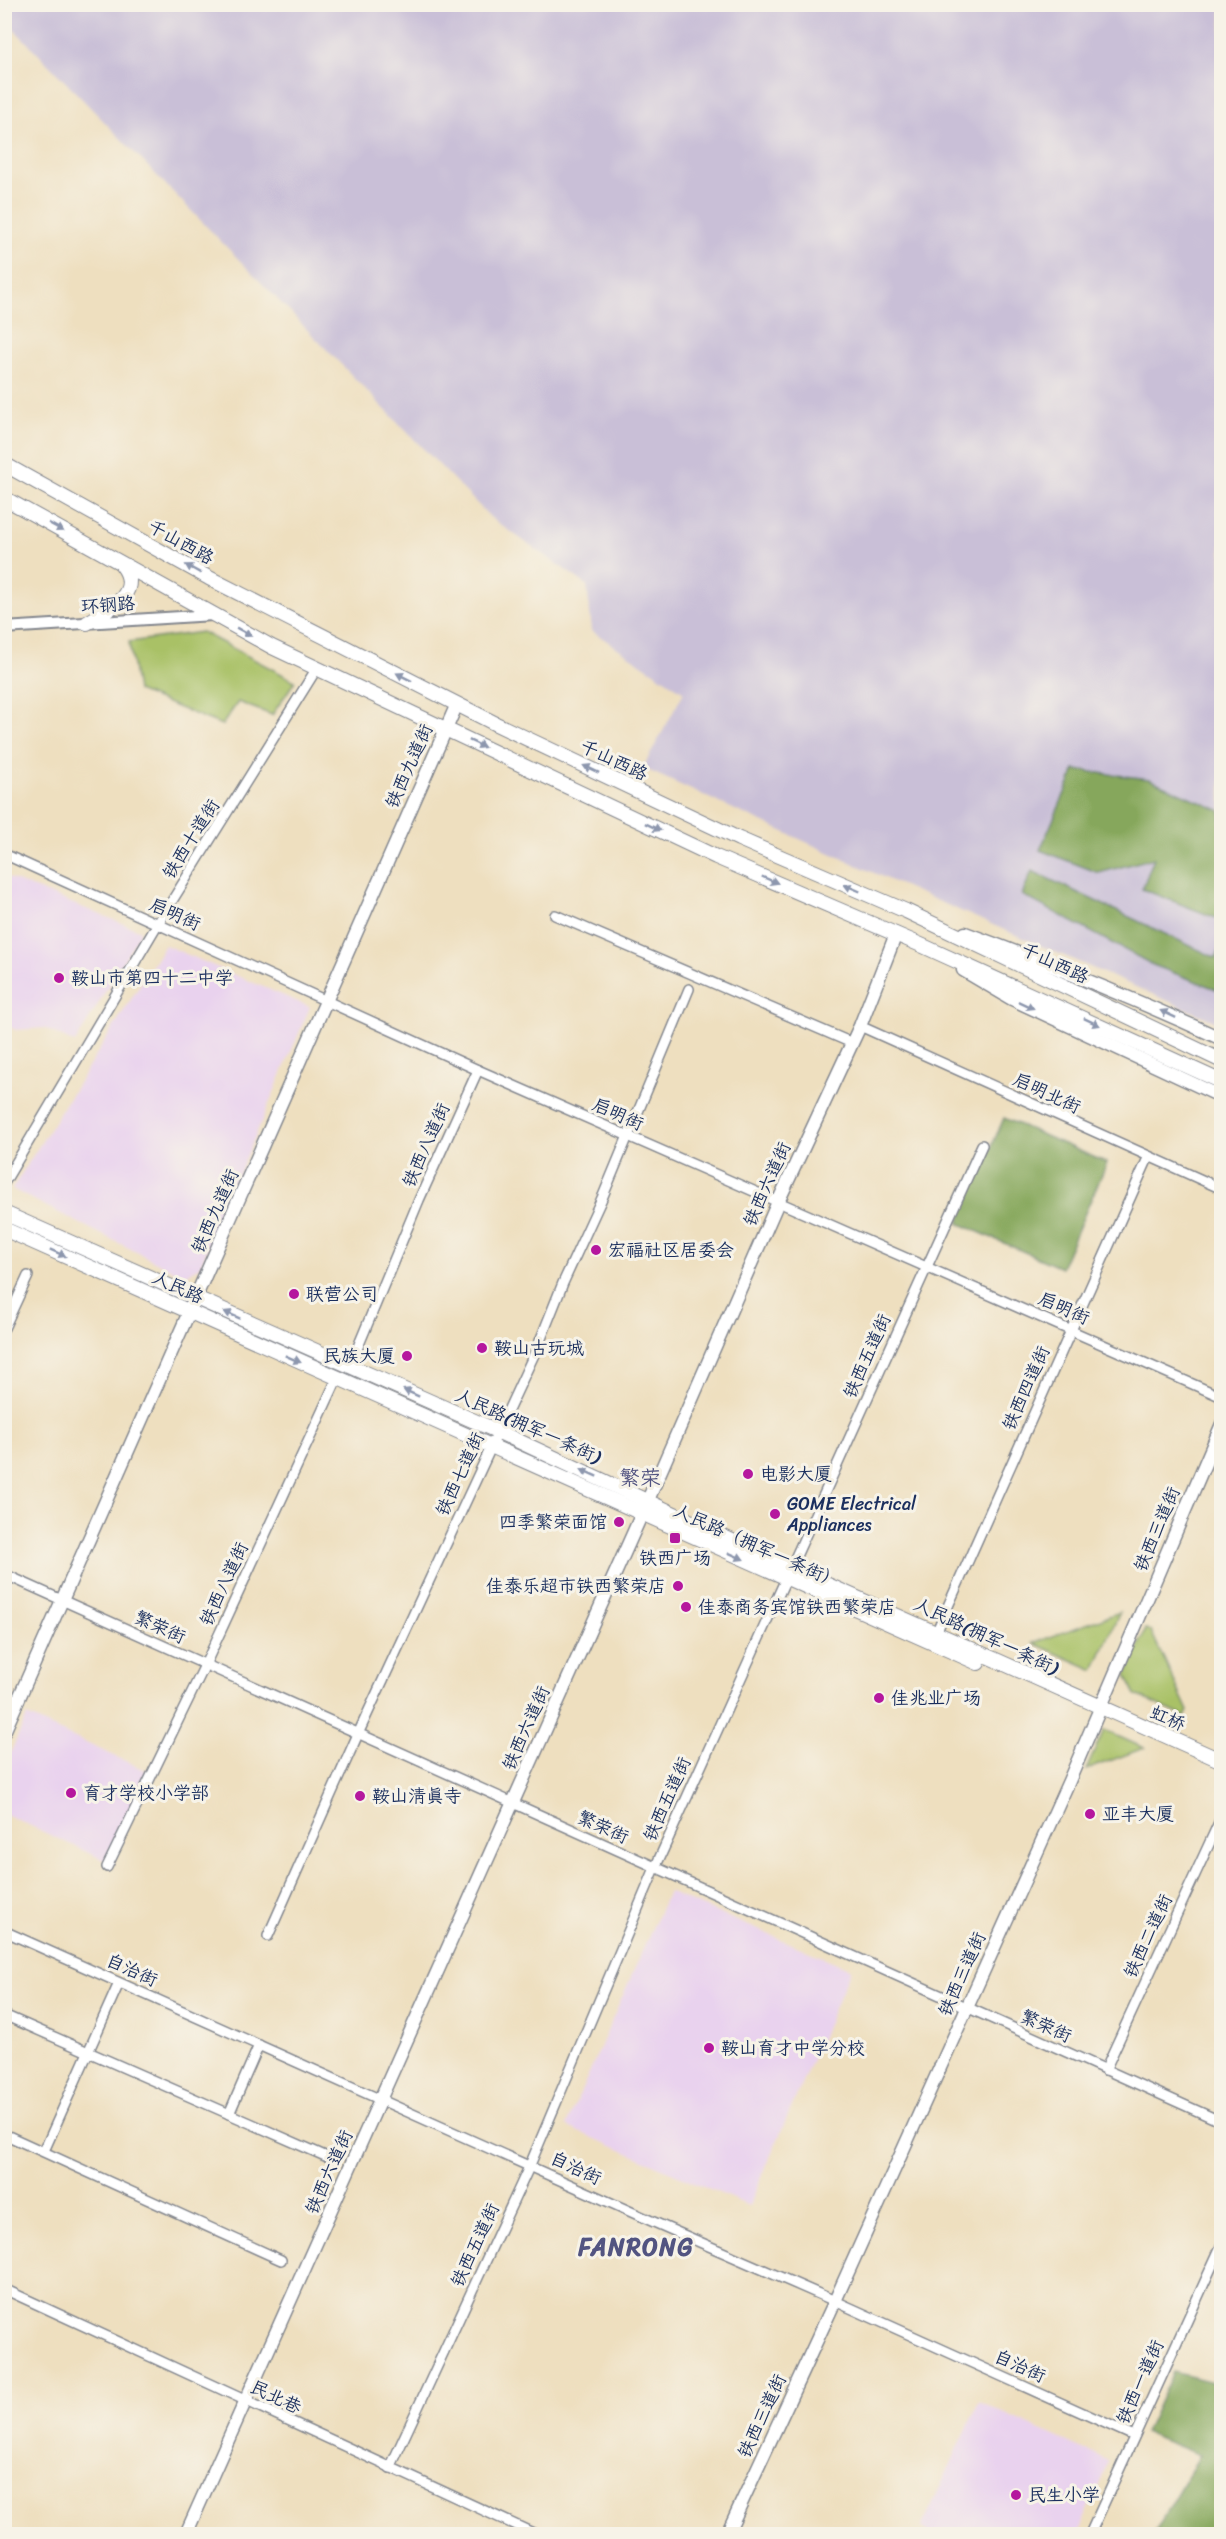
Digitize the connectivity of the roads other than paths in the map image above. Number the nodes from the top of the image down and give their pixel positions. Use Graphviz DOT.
graph roads {
  1 [pos="4,464"];
  2 [pos="4,498"];
  3 [pos="121,563"];
  4 [pos="214,615"];
  5 [pos="87,623"];
  6 [pos="4,628"];
  7 [pos="317,668"];
  8 [pos="456,704"];
  9 [pos="445,729"];
  10 [pos="4,854"];
  11 [pos="906,911"];
  12 [pos="555,915"];
  13 [pos="157,925"];
  14 [pos="896,934"];
  15 [pos="921,945"];
  16 [pos="689,990"];
  17 [pos="327,1000"];
  18 [pos="860,1026"];
  19 [pos="1221,1039"];
  20 [pos="852,1043"];
  21 [pos="1221,1061"];
  22 [pos="478,1070"];
  23 [pos="1221,1082"];
  24 [pos="1221,1097"];
  25 [pos="628,1136"];
  26 [pos="981,1145"];
  27 [pos="1148,1158"];
  28 [pos="4,1183"];
  29 [pos="1221,1189"];
  30 [pos="778,1202"];
  31 [pos="4,1213"];
  32 [pos="4,1229"];
  33 [pos="925,1266"];
  34 [pos="28,1276"];
  35 [pos="193,1306"];
  36 [pos="4,1328"];
  37 [pos="1071,1329"];
  38 [pos="350,1366"];
  39 [pos="337,1379"];
  40 [pos="1221,1397"];
  41 [pos="1221,1424"];
  42 [pos="497,1431"];
  43 [pos="492,1445"];
  44 [pos="648,1500"];
  45 [pos="641,1514"];
  46 [pos="788,1573"];
  47 [pos="4,1574"];
  48 [pos="62,1601"];
  49 [pos="936,1633"];
  50 [pos="205,1665"];
  51 [pos="1099,1711"];
  52 [pos="4,1732"];
  53 [pos="358,1734"];
  54 [pos="1221,1761"];
  55 [pos="512,1804"];
  56 [pos="1221,1816"];
  57 [pos="107,1867"];
  58 [pos="655,1868"];
  59 [pos="4,1931"];
  60 [pos="268,1936"];
  61 [pos="119,1983"];
  62 [pos="967,2008"];
  63 [pos="4,2015"];
  64 [pos="259,2044"];
  65 [pos="90,2052"];
  66 [pos="1105,2070"];
  67 [pos="381,2099"];
  68 [pos="229,2114"];
  69 [pos="1221,2122"];
  70 [pos="4,2134"];
  71 [pos="44,2151"];
  72 [pos="325,2157"];
  73 [pos="530,2165"];
  74 [pos="1221,2244"];
  75 [pos="281,2260"];
  76 [pos="4,2289"];
  77 [pos="835,2301"];
  78 [pos="246,2401"];
  79 [pos="1134,2436"];
  80 [pos="390,2468"];
  81 [pos="186,2535"];
  82 [pos="535,2535"];
  83 [pos="727,2535"];
  84 [pos="1090,2535"];
  8 -- 1 [label="main road, 千山西路, one-way"];
  2 -- 3 [label="main road, one-way"];
  3 -- 4 [label="main road"];
  3 -- 5 [label="main road"];
  4 -- 5 [label="street, 环钢路"];
  4 -- 7 [label="main road, one-way"];
  5 -- 6 [label="street, 环钢路"];
  7 -- 9 [label="main road"];
  7 -- 13 [label="street, 铁西十道街"];
  8 -- 9 [label="main road, 铁西九道街"];
  11 -- 8 [label="main road, 千山西路, one-way"];
  9 -- 14 [label="main road, one-way"];
  9 -- 17 [label="main road, 铁西九道街"];
  10 -- 13 [label="street, 启明街"];
  19 -- 11 [label="main road, one-way"];
  11 -- 21 [label="main road, 千山西路"];
  12 -- 20 [label="street"];
  13 -- 17 [label="street, 启明街"];
  13 -- 28 [label="street, 铁西十道街"];
  14 -- 15 [label="main road"];
  14 -- 18 [label="main road, 铁西六道街"];
  15 -- 23 [label="main road, one-way"];
  15 -- 24 [label="main road, one-way"];
  16 -- 25 [label="street, 铁西七道街"];
  17 -- 22 [label="street, 启明街"];
  17 -- 35 [label="main road, 铁西九道街"];
  18 -- 20 [label="main road, 铁西六道街"];
  18 -- 27 [label="street, 启明北街"];
  20 -- 30 [label="main road, 铁西六道街"];
  22 -- 25 [label="street, 启明街"];
  22 -- 38 [label="street, 铁西八道街"];
  25 -- 30 [label="street, 启明街"];
  25 -- 42 [label="street, 铁西七道街"];
  26 -- 33 [label="street, 铁西五道街"];
  27 -- 29 [label="street, 启明北街"];
  27 -- 37 [label="street, 铁西四道街"];
  30 -- 33 [label="street, 启明街"];
  30 -- 44 [label="main road, 铁西六道街"];
  31 -- 35 [label="main road, 人民路(拥军一条街)"];
  32 -- 35 [label="main road, 人民路, one-way"];
  33 -- 37 [label="street, 启明街"];
  33 -- 46 [label="street, 铁西五道街"];
  34 -- 36 [label="street"];
  38 -- 35 [label="main road, 人民路(拥军一条街), one-way"];
  35 -- 39 [label="main road, 人民路, one-way"];
  35 -- 48 [label="main road, 铁西九道街"];
  37 -- 40 [label="street, 启明街"];
  37 -- 49 [label="street, 铁西四道街"];
  42 -- 38 [label="main road, 人民路(拥军一条街), one-way"];
  39 -- 43 [label="main road, 人民路（拥军一条街）"];
  39 -- 50 [label="street, 铁西八道街"];
  41 -- 51 [label="main road, 铁西三道街"];
  42 -- 43 [label="street, 铁西七道街"];
  44 -- 42 [label="main road, 人民路(拥军一条街), one-way"];
  43 -- 45 [label="main road, 人民路（拥军一条街）"];
  43 -- 53 [label="street, 铁西七道街"];
  44 -- 45 [label="main road, 铁西六道街"];
  44 -- 46 [label="main road, 人民路(拥军一条街)"];
  45 -- 46 [label="main road, 人民路（拥军一条街）, one-way"];
  45 -- 55 [label="main road, 铁西六道街"];
  46 -- 49 [label="main road, 人民路(拥军一条街)"];
  46 -- 51 [label="main road, 人民路（拥军一条街）"];
  46 -- 58 [label="street, 铁西五道街"];
  47 -- 48 [label="street, 繁荣街"];
  48 -- 50 [label="street, 繁荣街"];
  48 -- 52 [label="main road, 铁西九道街"];
  49 -- 51 [label="main road, 人民路(拥军一条街)"];
  50 -- 53 [label="street, 繁荣街"];
  50 -- 57 [label="street, 铁西八道街"];
  51 -- 54 [label="main road, 虹桥"];
  51 -- 62 [label="main road, 铁西三道街"];
  53 -- 55 [label="street, 繁荣街"];
  53 -- 60 [label="street, 铁西七道街"];
  55 -- 58 [label="street, 繁荣街"];
  55 -- 67 [label="main road, 铁西六道街"];
  56 -- 66 [label="street, 铁西二道街"];
  58 -- 62 [label="street, 繁荣街"];
  58 -- 73 [label="street, 铁西五道街"];
  59 -- 61 [label="street, 自治街"];
  61 -- 64 [label="street, 自治街"];
  61 -- 65 [label="street"];
  62 -- 66 [label="street, 繁荣街"];
  62 -- 77 [label="main road, 铁西三道街"];
  63 -- 65 [label="street"];
  64 -- 67 [label="street, 自治街"];
  64 -- 68 [label="street"];
  65 -- 68 [label="street"];
  65 -- 71 [label="street"];
  66 -- 69 [label="street, 繁荣街"];
  67 -- 73 [label="street, 自治街"];
  67 -- 78 [label="main road, 铁西六道街"];
  68 -- 72 [label="street"];
  70 -- 71 [label="street"];
  71 -- 75 [label="street"];
  73 -- 77 [label="street, 自治街"];
  73 -- 80 [label="street, 铁西五道街"];
  74 -- 79 [label="street, 铁西一道街"];
  76 -- 78 [label="street, 民北巷"];
  77 -- 79 [label="street, 自治街"];
  77 -- 83 [label="main road, 铁西三道街"];
  78 -- 80 [label="street, 民北巷"];
  78 -- 81 [label="main road, 铁西六道街"];
  79 -- 84 [label="street, 铁西一道街"];
  80 -- 82 [label="street, 民北巷"];
}
